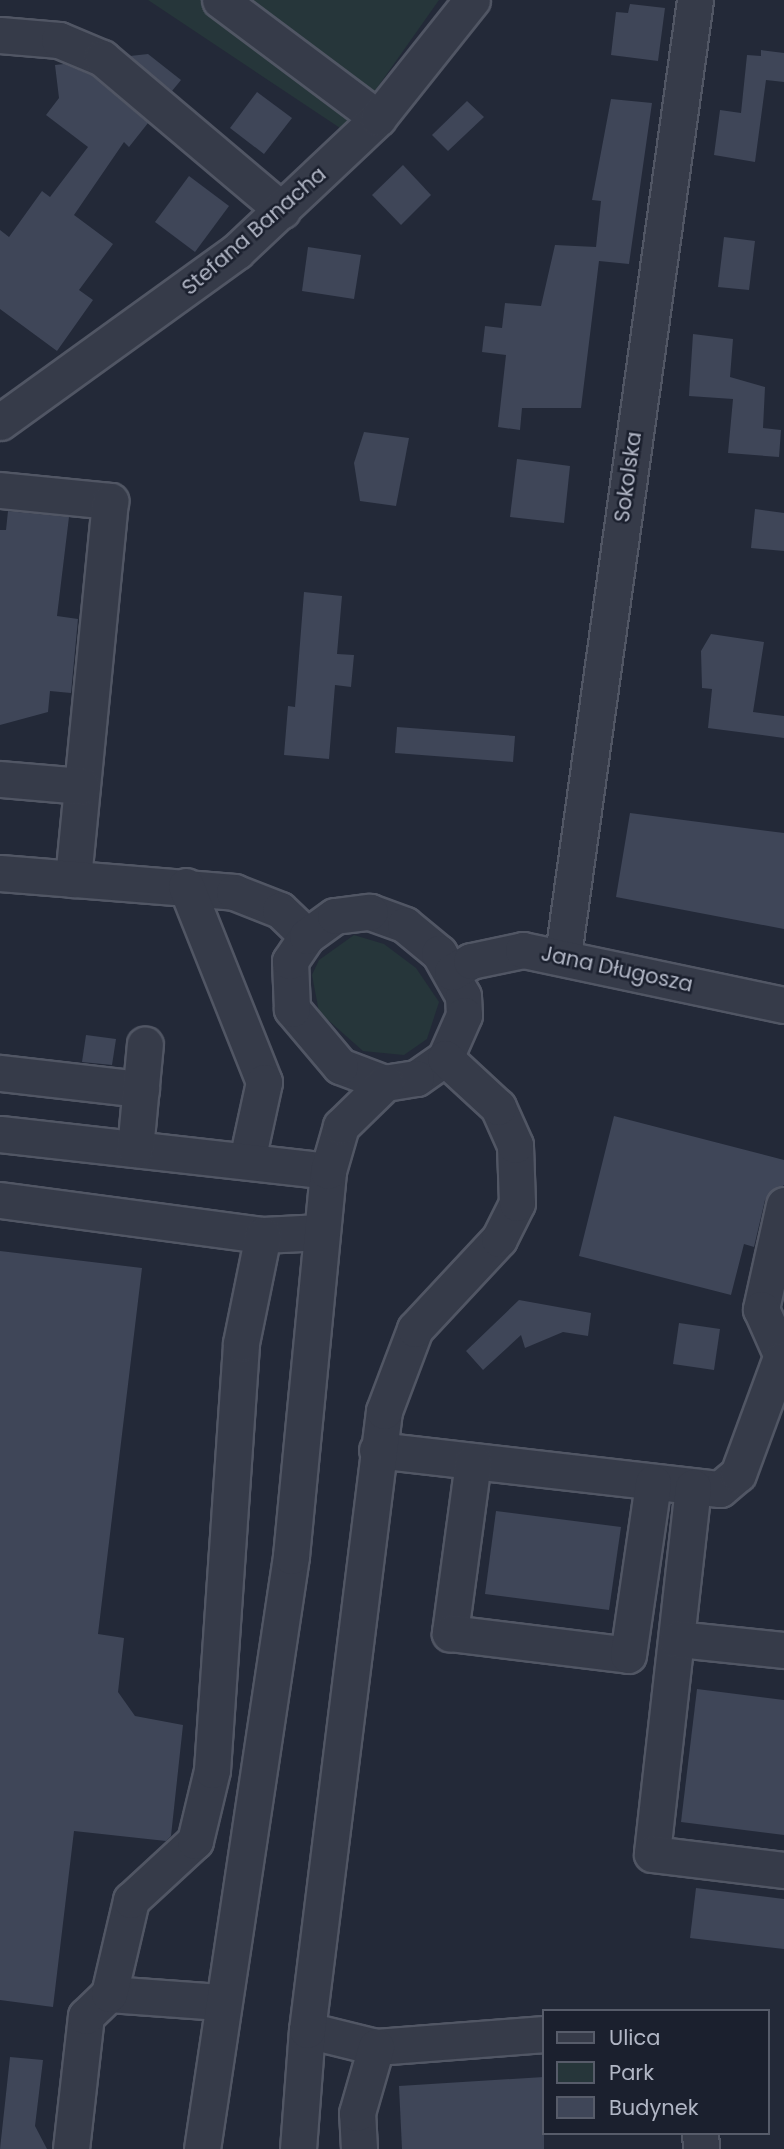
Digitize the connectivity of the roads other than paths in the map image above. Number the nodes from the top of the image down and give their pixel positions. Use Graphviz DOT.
graph roads {
  1 [pos="220,0"];
  2 [pos="472,0"];
  3 [pos="695,0"];
  4 [pos="0,35"];
  5 [pos="378,118"];
  6 [pos="282,210"];
  7 [pos="0,422"];
  8 [pos="0,490"];
  9 [pos="0,779"];
  10 [pos="82,786"];
  11 [pos="0,873"];
  12 [pos="73,879"];
  13 [pos="186,886"];
  14 [pos="307,936"];
  15 [pos="563,955"];
  16 [pos="452,972"];
  17 [pos="784,1005"];
  18 [pos="145,1044"];
  19 [pos="324,1054"];
  20 [pos="445,1058"];
  21 [pos="0,1073"];
  22 [pos="385,1083"];
  23 [pos="141,1089"];
  24 [pos="341,1126"];
  25 [pos="0,1133"];
  26 [pos="135,1149"];
  27 [pos="247,1160"];
  28 [pos="328,1171"];
  29 [pos="0,1200"];
  30 [pos="784,1205"];
  31 [pos="321,1231"];
  32 [pos="263,1235"];
  33 [pos="782,1361"];
  34 [pos="377,1450"];
  35 [pos="473,1462"];
  36 [pos="653,1483"];
  37 [pos="693,1487"];
  38 [pos="677,1639"];
  39 [pos="784,1650"];
  40 [pos="784,1870"];
  41 [pos="109,1994"];
  42 [pos="220,2002"];
  43 [pos="307,2030"];
  44 [pos="542,2034"];
  45 [pos="376,2048"];
  46 [pos="71,2149"];
  47 [pos="202,2149"];
  48 [pos="298,2149"];
  49 [pos="359,2149"];
  1 -- 5 [label="street"];
  2 -- 5 [label="street, Stefana Banacha"];
  3 -- 15 [label="street, Sokolska"];
  4 -- 6 [label="street"];
  5 -- 6 [label="street, Stefana Banacha"];
  6 -- 7 [label="street, Stefana Banacha"];
  8 -- 10 [label="street"];
  9 -- 10 [label="street"];
  10 -- 12 [label="street"];
  11 -- 12 [label="street"];
  12 -- 13 [label="street"];
  13 -- 14 [label="street"];
  13 -- 27 [label="street"];
  14 -- 16 [label="street"];
  14 -- 19 [label="street"];
  15 -- 16 [label="street, Jana Długosza"];
  15 -- 17 [label="street, Jana Długosza"];
  16 -- 20 [label="street"];
  18 -- 23 [label="street"];
  19 -- 22 [label="street"];
  19 -- 24 [label="street"];
  20 -- 22 [label="street"];
  20 -- 34 [label="street"];
  21 -- 23 [label="street"];
  22 -- 24 [label="street"];
  23 -- 26 [label="street"];
  24 -- 28 [label="street"];
  25 -- 26 [label="street"];
  26 -- 27 [label="street"];
  27 -- 28 [label="street"];
  28 -- 31 [label="street"];
  29 -- 32 [label="street"];
  30 -- 33 [label="street"];
  31 -- 32 [label="street"];
  31 -- 42 [label="street"];
  32 -- 41 [label="street"];
  33 -- 37 [label="street"];
  34 -- 35 [label="street"];
  34 -- 43 [label="street"];
  35 -- 36 [label="street"];
  35 -- 36 [label="street"];
  36 -- 37 [label="street"];
  37 -- 38 [label="street"];
  38 -- 39 [label="street"];
  38 -- 40 [label="street"];
  41 -- 42 [label="street"];
  41 -- 46 [label="street"];
  42 -- 47 [label="street"];
  43 -- 45 [label="street"];
  43 -- 48 [label="street"];
  44 -- 45 [label="street"];
  45 -- 49 [label="street"];
}
